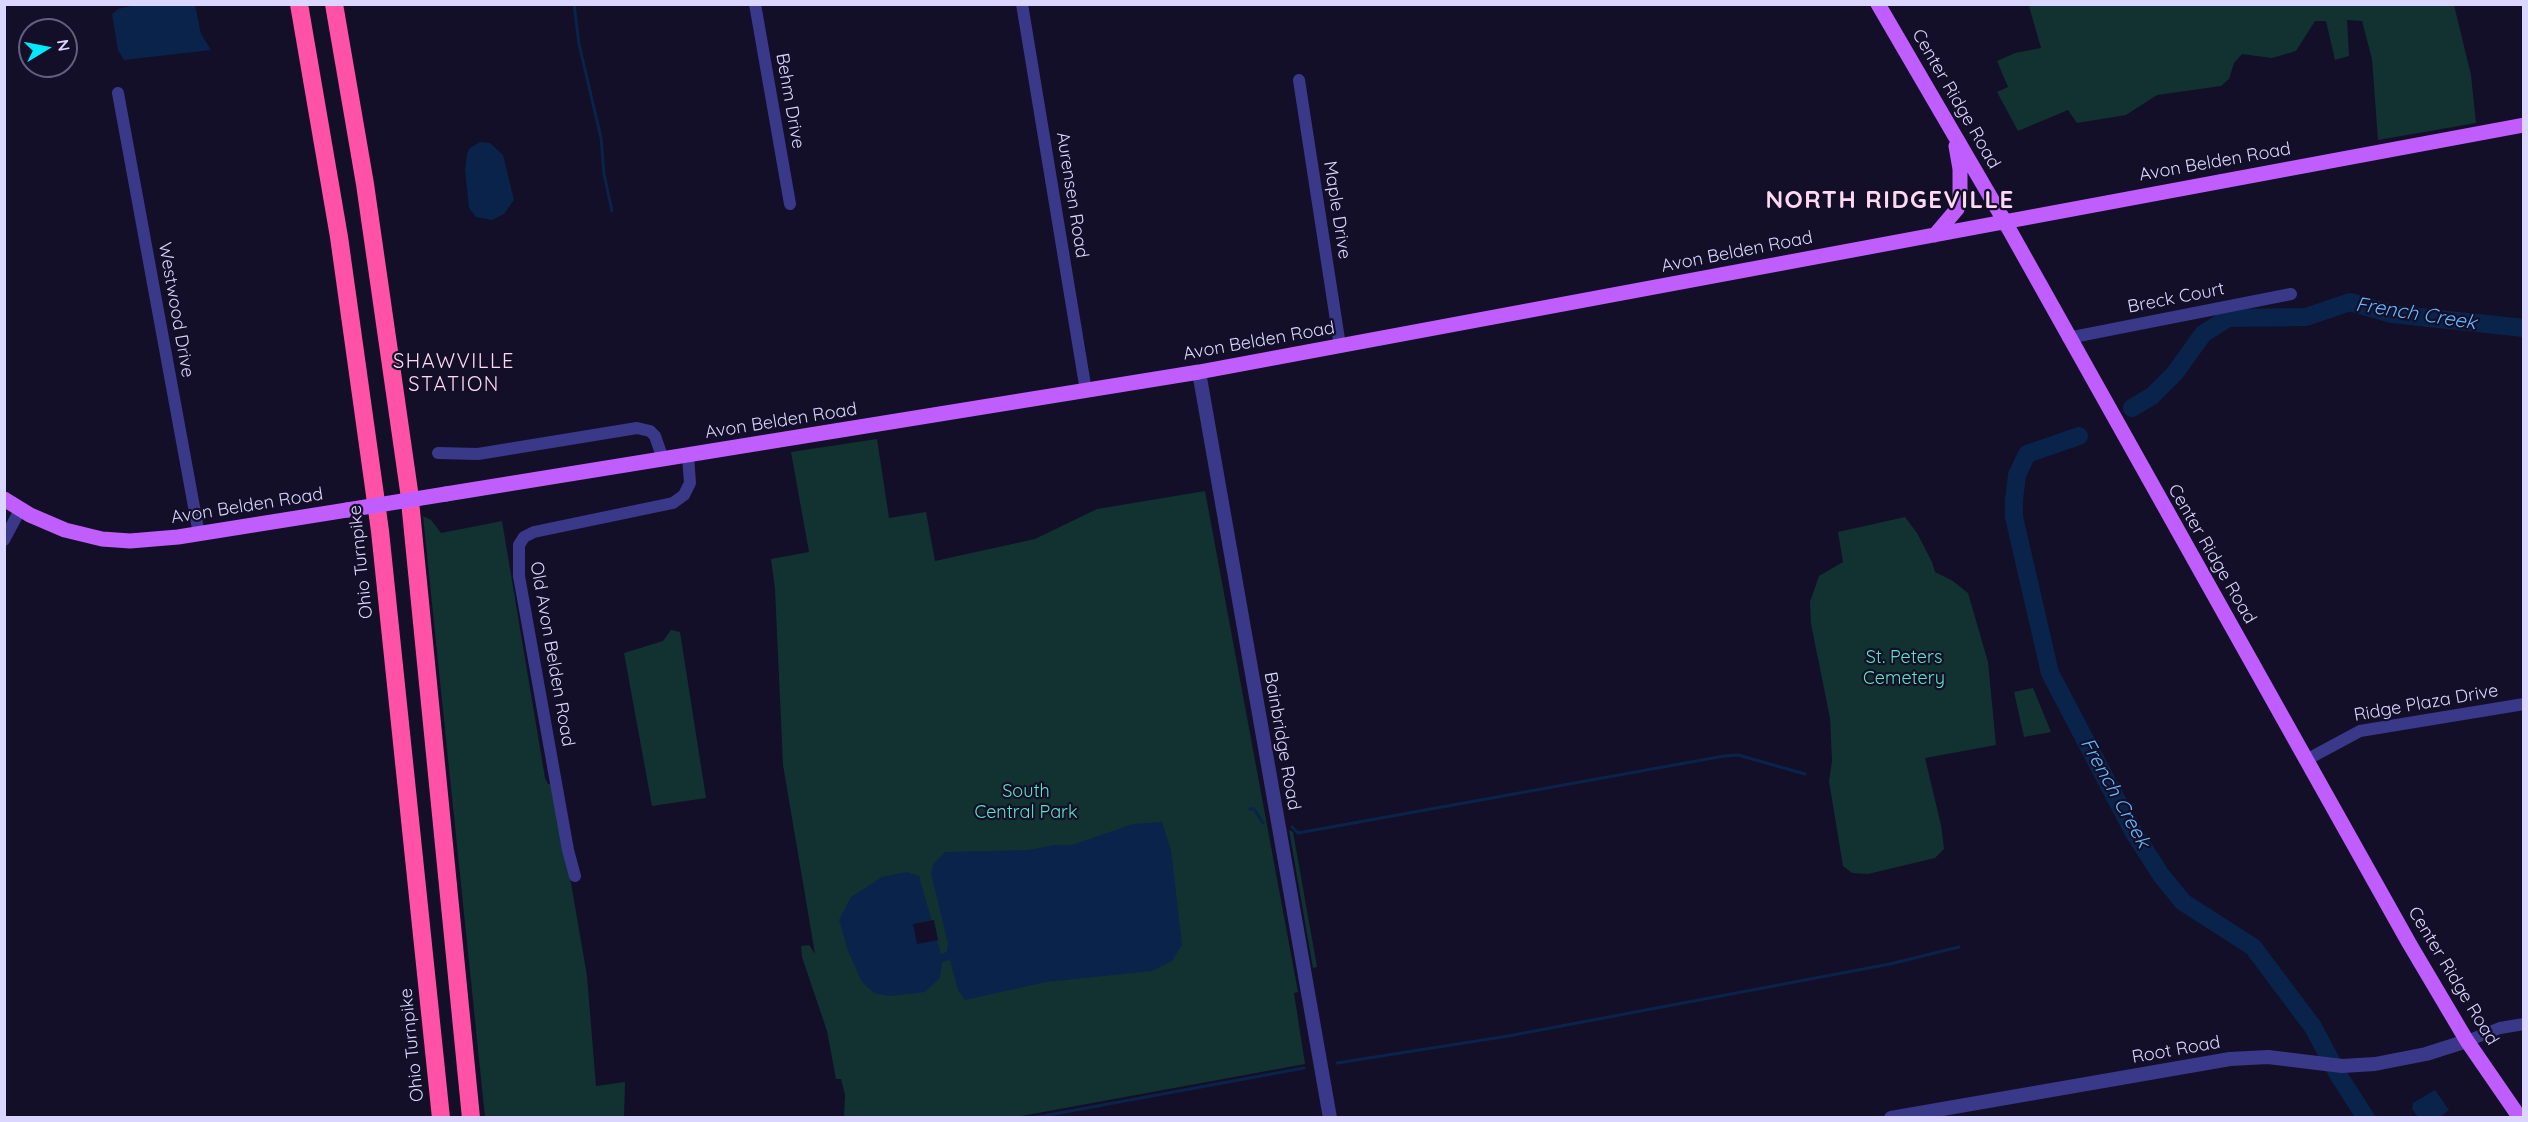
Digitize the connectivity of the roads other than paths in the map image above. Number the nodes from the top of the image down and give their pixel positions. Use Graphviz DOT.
graph roads {
  1 [pos="299,4"];
  2 [pos="334,4"];
  3 [pos="755,4"];
  4 [pos="1022,4"];
  5 [pos="1878,4"];
  6 [pos="1299,80"];
  7 [pos="118,93"];
  8 [pos="2523,126"];
  9 [pos="1954,135"];
  10 [pos="790,204"];
  11 [pos="2005,222"];
  12 [pos="1935,235"];
  13 [pos="2290,294"];
  14 [pos="2068,338"];
  15 [pos="1340,346"];
  16 [pos="1199,372"];
  17 [pos="1086,391"];
  18 [pos="438,453"];
  19 [pos="688,456"];
  20 [pos="663,459"];
  21 [pos="4,499"];
  22 [pos="20,510"];
  23 [pos="199,534"];
  24 [pos="4,540"];
  25 [pos="2523,704"];
  26 [pos="2306,760"];
  27 [pos="576,876"];
  28 [pos="2523,1024"];
  29 [pos="2467,1041"];
  30 [pos="441,1118"];
  31 [pos="471,1118"];
  32 [pos="1330,1118"];
  33 [pos="1891,1118"];
  34 [pos="2520,1118"];
  1 -- 30 [label="highway, Ohio Turnpike"];
  2 -- 31 [label="highway"];
  3 -- 10 [label="street, Behm Drive"];
  4 -- 17 [label="street, Aurensen Road"];
  5 -- 9 [label="main road, Center Ridge Road"];
  6 -- 15 [label="street, Maple Drive"];
  7 -- 23 [label="street, Westwood Drive"];
  8 -- 11 [label="main road, Avon Belden Road"];
  9 -- 11 [label="main road, Center Ridge Road"];
  9 -- 12 [label="main road"];
  11 -- 12 [label="main road, Avon Belden Road"];
  11 -- 14 [label="main road, Center Ridge Road"];
  12 -- 15 [label="main road, Avon Belden Road"];
  13 -- 14 [label="street, Breck Court"];
  14 -- 26 [label="main road, Center Ridge Road"];
  15 -- 16 [label="main road, Avon Belden Road"];
  16 -- 17 [label="main road, Avon Belden Road"];
  16 -- 32 [label="street, Bainbridge Road"];
  17 -- 19 [label="main road, Avon Belden Road"];
  18 -- 20 [label="street"];
  19 -- 20 [label="main road, Avon Belden Road"];
  19 -- 27 [label="street, Old Avon Belden Road"];
  20 -- 23 [label="main road, Avon Belden Road, bridge"];
  21 -- 22 [label="main road, Avon Belden Road"];
  22 -- 23 [label="main road, Avon Belden Road"];
  22 -- 24 [label="street"];
  25 -- 26 [label="street, Ridge Plaza Drive"];
  26 -- 29 [label="main road, Center Ridge Road"];
  28 -- 29 [label="street"];
  29 -- 33 [label="street, Root Road"];
  29 -- 34 [label="main road, Center Ridge Road"];
}
